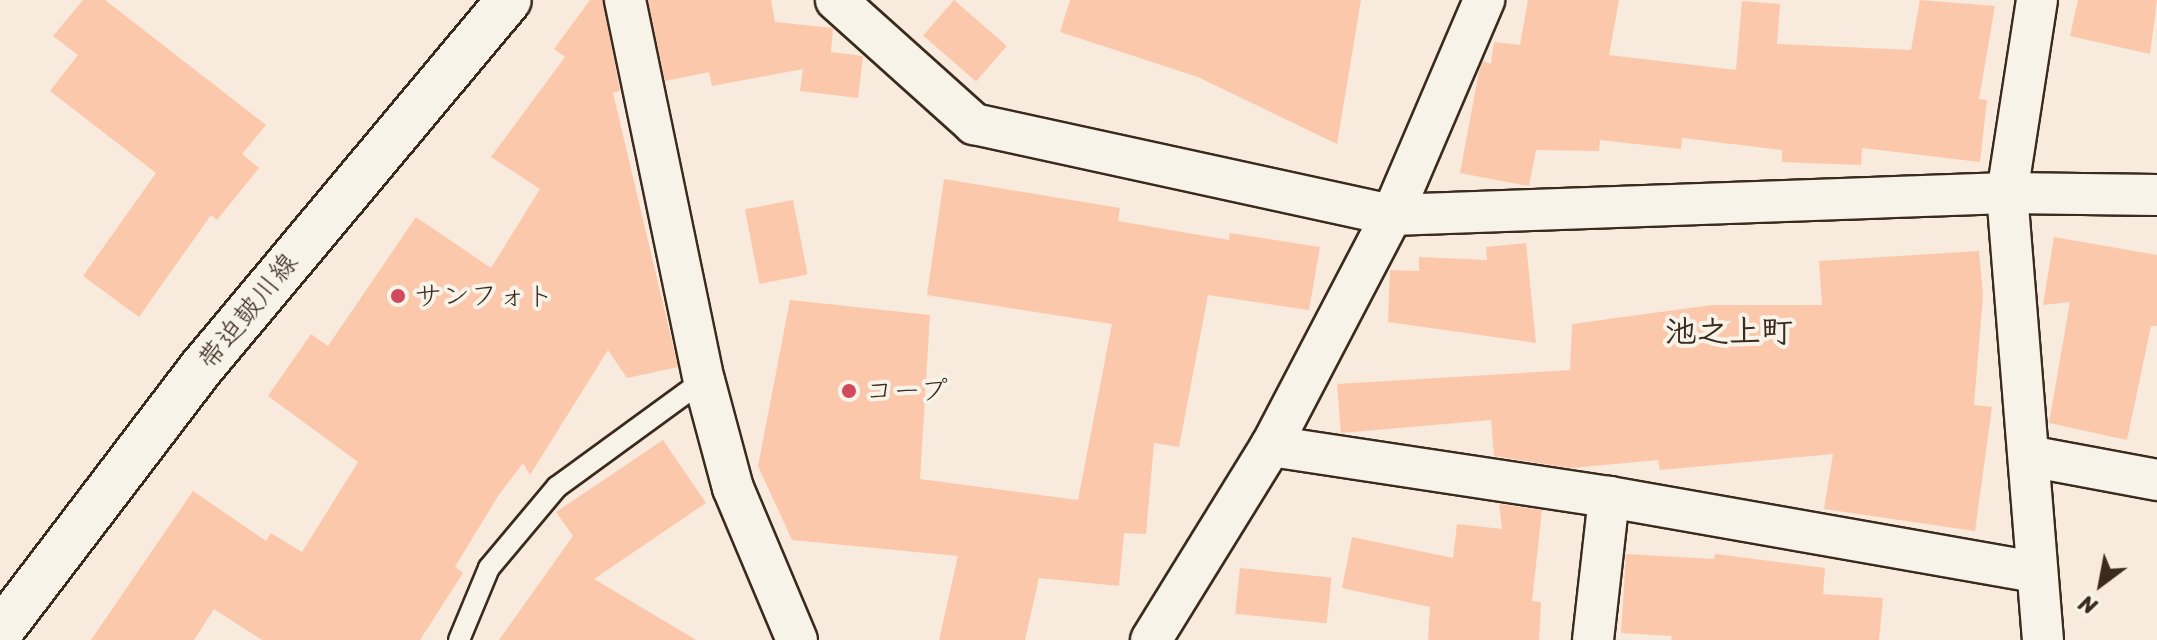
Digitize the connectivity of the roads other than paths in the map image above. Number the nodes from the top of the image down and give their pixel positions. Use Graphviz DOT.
graph roads {
  1 [pos="509,0"];
  2 [pos="625,0"];
  3 [pos="836,0"];
  4 [pos="1484,0"];
  5 [pos="2037,0"];
  6 [pos="2007,193"];
  7 [pos="2157,195"];
  8 [pos="1392,215"];
  9 [pos="704,380"];
  10 [pos="1271,446"];
  11 [pos="2029,456"];
  12 [pos="2157,480"];
  13 [pos="1609,497"];
  14 [pos="2035,572"];
  15 [pos="0,632"];
  16 [pos="793,639"];
  17 [pos="459,640"];
  18 [pos="1151,640"];
  19 [pos="1593,640"];
  20 [pos="2043,640"];
  1 -- 15 [label="street, 帯迫皷川線"];
  2 -- 9 [label="street"];
  3 -- 8 [label="street"];
  4 -- 8 [label="street"];
  5 -- 6 [label="street"];
  6 -- 7 [label="street"];
  6 -- 8 [label="street"];
  6 -- 11 [label="street"];
  8 -- 10 [label="street"];
  9 -- 16 [label="street"];
  9 -- 17 [label="lane"];
  10 -- 13 [label="street"];
  10 -- 18 [label="street"];
  11 -- 12 [label="street"];
  11 -- 14 [label="street"];
  13 -- 14 [label="street"];
  13 -- 19 [label="street"];
  14 -- 20 [label="street"];
}
